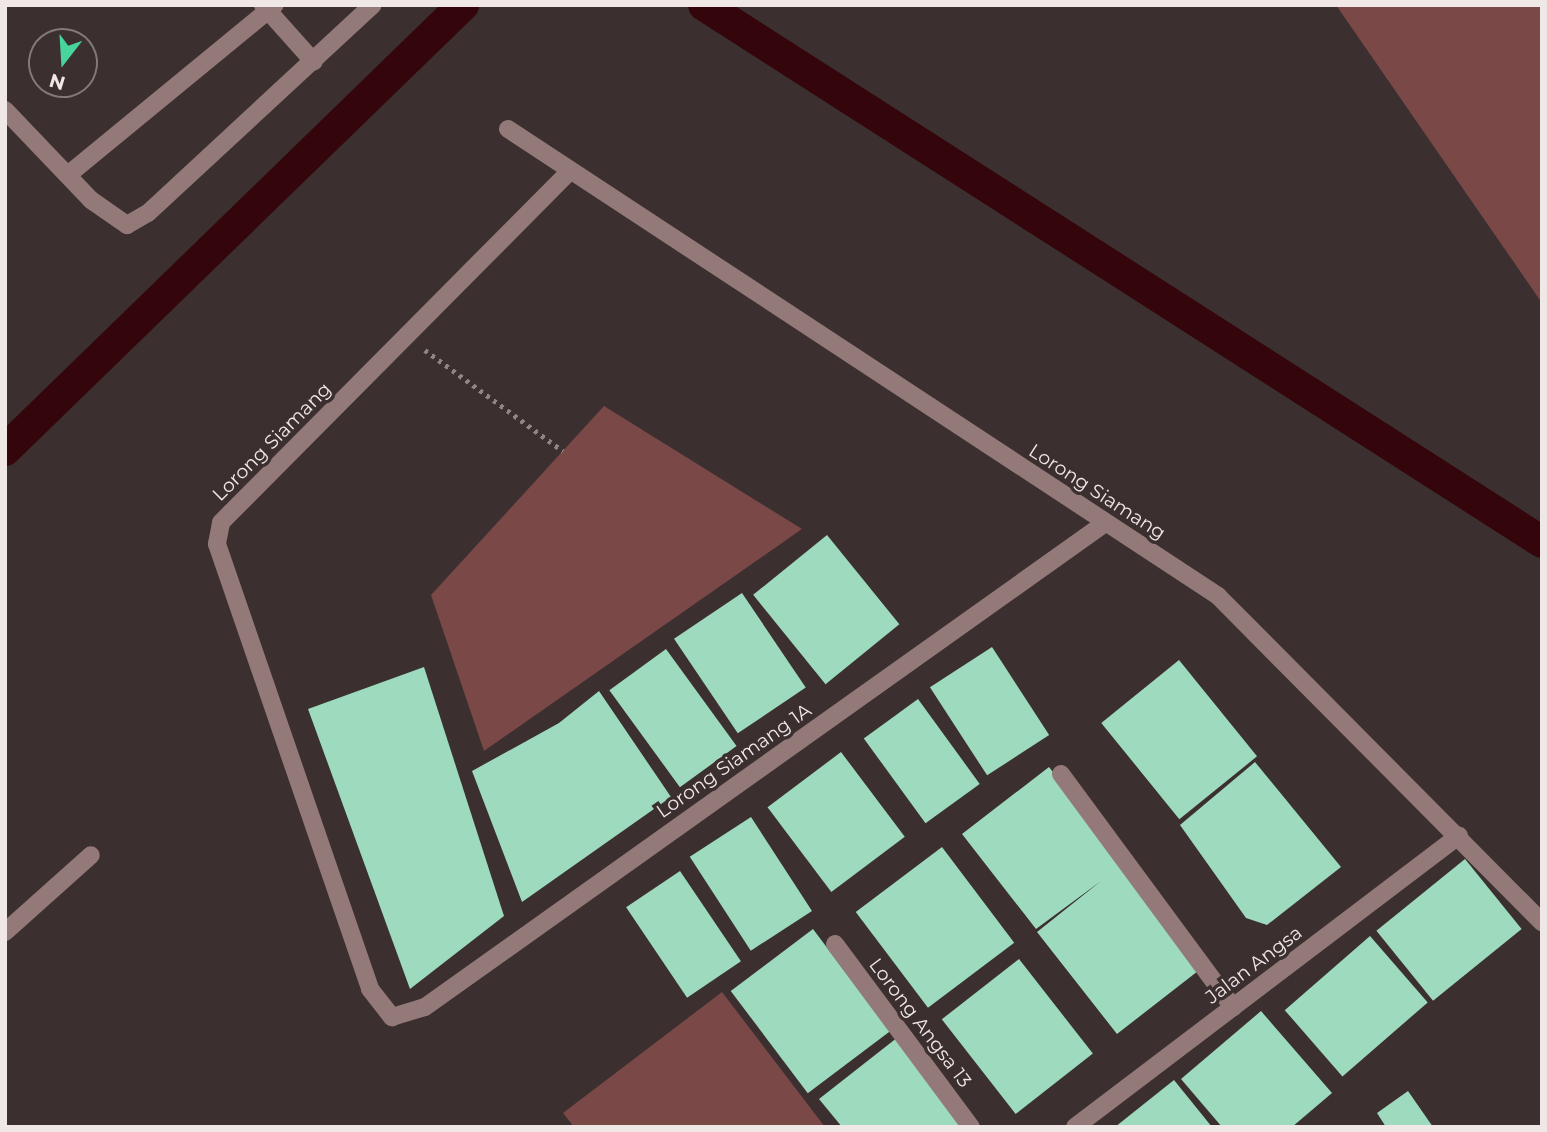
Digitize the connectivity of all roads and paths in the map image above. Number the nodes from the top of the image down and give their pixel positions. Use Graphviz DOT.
graph roads {
  1 [pos="373,5"];
  2 [pos="269,7"];
  3 [pos="314,62"];
  4 [pos="5,110"];
  5 [pos="508,129"];
  6 [pos="569,172"];
  7 [pos="69,174"];
  8 [pos="408,337"];
  9 [pos="563,451"];
  10 [pos="1105,523"];
  11 [pos="1061,774"];
  12 [pos="1459,836"];
  13 [pos="91,855"];
  14 [pos="1535,900"];
  15 [pos="1542,922"];
  16 [pos="5,932"];
  17 [pos="835,944"];
  18 [pos="1233,1007"];
  19 [pos="383,1010"];
  20 [pos="971,1127"];
  21 [pos="1075,1127"];
  1 -- 3 [label="street"];
  2 -- 3 [label="street"];
  2 -- 7 [label="street"];
  3 -- 7 [label="street"];
  4 -- 7 [label="street"];
  5 -- 6 [label="street, Lorong Siamang"];
  6 -- 8 [label="street, Lorong Siamang"];
  6 -- 10 [label="street, Lorong Siamang"];
  8 -- 9 [label="path"];
  8 -- 19 [label="street, Lorong Siamang"];
  10 -- 12 [label="street, Lorong Siamang"];
  10 -- 19 [label="street, Lorong Siamang 1A"];
  11 -- 18 [label="street"];
  12 -- 14 [label="street, Lorong Siamang"];
  12 -- 18 [label="street, Jalan Angsa"];
  13 -- 16 [label="street"];
  14 -- 15 [label="street, Lorong Siamang"];
  17 -- 20 [label="street, Lorong Angsa 13"];
  18 -- 21 [label="street, Jalan Angsa"];
}
